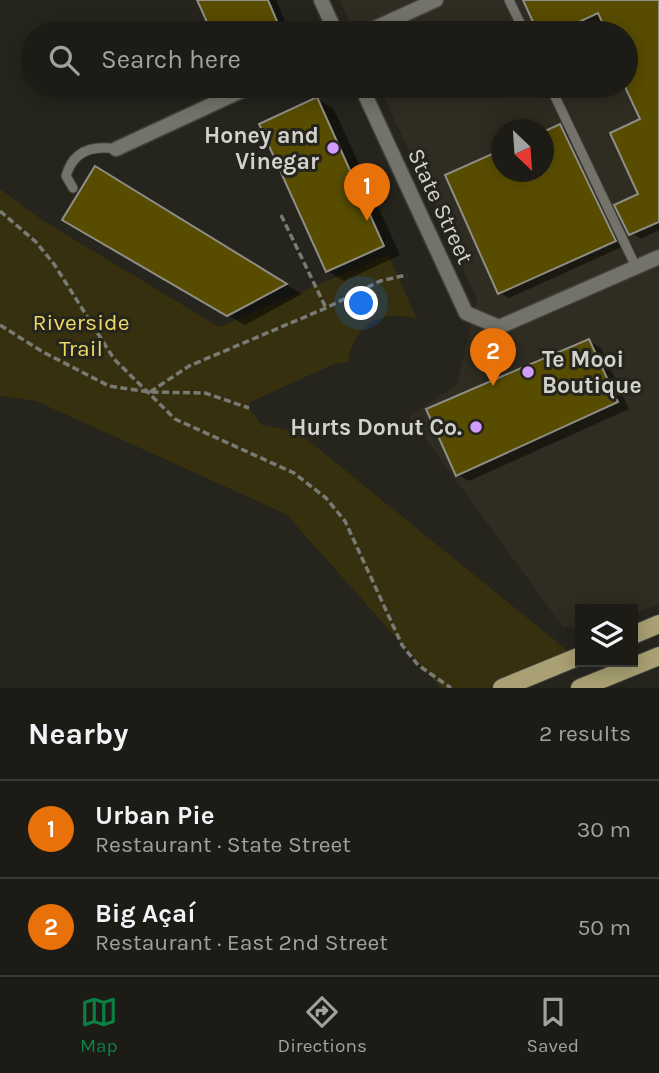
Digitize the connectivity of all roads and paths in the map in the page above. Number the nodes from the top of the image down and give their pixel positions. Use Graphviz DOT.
graph roads {
  1 [pos="321,0"];
  2 [pos="436,0"];
  3 [pos="509,0"];
  4 [pos="331,21"];
  5 [pos="390,21"];
  6 [pos="519,21"];
  7 [pos="226,98"];
  8 [pos="367,98"];
  9 [pos="556,98"];
  10 [pos="116,149"];
  11 [pos="73,188"];
  12 [pos="0,211"];
  13 [pos="281,215"];
  14 [pos="659,257"];
  15 [pos="636,267"];
  16 [pos="407,275"];
  17 [pos="326,308"];
  18 [pos="0,325"];
  19 [pos="150,392"];
  20 [pos="249,408"];
  21 [pos="659,624"];
  22 [pos="638,633"];
  23 [pos="659,656"];
  24 [pos="575,658"];
  25 [pos="587,685"];
  26 [pos="450,688"];
  27 [pos="502,688"];
  1 -- 4 [label="street"];
  2 -- 5 [label="street"];
  3 -- 6 [label="lane"];
  7 -- 10 [label="street"];
  8 -- 15 [label="street, State Street"];
  9 -- 15 [label="lane"];
  10 -- 11 [label="lane"];
  12 -- 19 [label="path"];
  13 -- 17 [label="path"];
  14 -- 15 [label="street"];
  16 -- 17 [label="path"];
  17 -- 19 [label="path"];
  18 -- 19 [label="path"];
  19 -- 20 [label="path"];
  19 -- 26 [label="path"];
  21 -- 22 [label="main road"];
  23 -- 25 [label="main road"];
  24 -- 27 [label="main road"];
}
